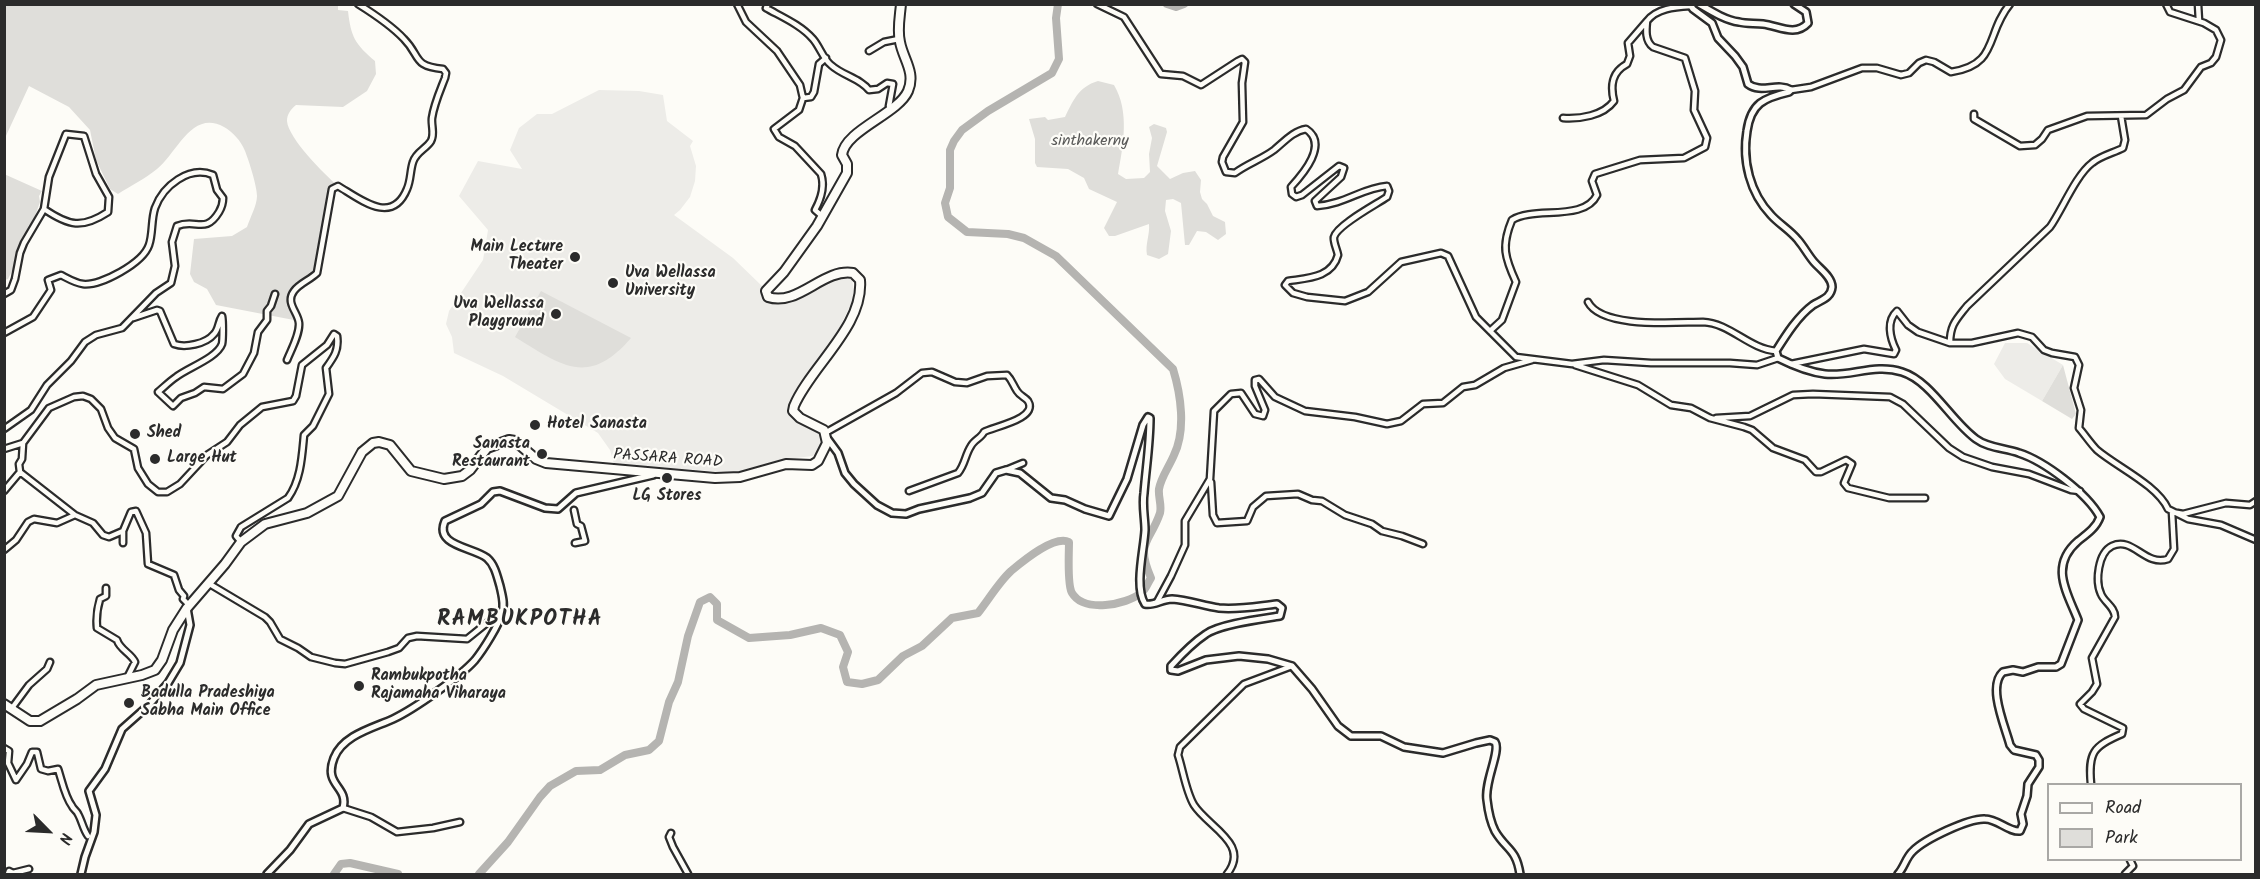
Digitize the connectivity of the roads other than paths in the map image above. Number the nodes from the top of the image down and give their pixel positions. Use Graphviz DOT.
graph roads {
  1 [pos="358,4"];
  2 [pos="737,4"];
  3 [pos="768,4"];
  4 [pos="901,4"];
  5 [pos="1097,4"];
  6 [pos="1699,4"];
  7 [pos="1794,4"];
  8 [pos="2010,4"];
  9 [pos="2166,4"];
  10 [pos="2198,4"];
  11 [pos="1692,5"];
  12 [pos="1647,21"];
  13 [pos="2199,21"];
  14 [pos="899,39"];
  15 [pos="869,51"];
  16 [pos="826,58"];
  17 [pos="1791,90"];
  18 [pos="803,98"];
  19 [pos="891,109"];
  20 [pos="1974,114"];
  21 [pos="2121,116"];
  22 [pos="1563,118"];
  23 [pos="44,208"];
  24 [pos="822,216"];
  25 [pos="4,294"];
  26 [pos="275,294"];
  27 [pos="1588,302"];
  28 [pos="133,318"];
  29 [pos="1490,331"];
  30 [pos="4,333"];
  31 [pos="1950,344"];
  32 [pos="1776,351"];
  33 [pos="1778,358"];
  34 [pos="287,360"];
  35 [pos="1532,360"];
  36 [pos="1572,364"];
  37 [pos="1791,364"];
  38 [pos="1710,418"];
  39 [pos="4,429"];
  40 [pos="826,435"];
  41 [pos="23,443"];
  42 [pos="4,449"];
  43 [pos="1023,463"];
  44 [pos="1006,470"];
  45 [pos="20,472"];
  46 [pos="661,473"];
  47 [pos="1210,479"];
  48 [pos="4,491"];
  49 [pos="909,491"];
  50 [pos="2080,491"];
  51 [pos="1924,498"];
  52 [pos="2256,501"];
  53 [pos="573,510"];
  54 [pos="2172,512"];
  55 [pos="75,516"];
  56 [pos="123,531"];
  57 [pos="2256,540"];
  58 [pos="241,542"];
  59 [pos="123,543"];
  60 [pos="575,543"];
  61 [pos="1422,544"];
  62 [pos="4,550"];
  63 [pos="208,583"];
  64 [pos="106,588"];
  65 [pos="1157,602"];
  66 [pos="188,607"];
  67 [pos="503,610"];
  68 [pos="50,662"];
  69 [pos="1292,666"];
  70 [pos="127,678"];
  71 [pos="8,706"];
  72 [pos="4,748"];
  73 [pos="2091,783"];
  74 [pos="343,808"];
  75 [pos="460,822"];
  76 [pos="671,832"];
  77 [pos="88,836"];
  78 [pos="2130,861"];
  79 [pos="29,869"];
  80 [pos="8,874"];
  81 [pos="81,874"];
  82 [pos="267,874"];
  83 [pos="688,874"];
  84 [pos="1227,874"];
  85 [pos="1520,874"];
  86 [pos="1898,874"];
  87 [pos="2125,874"];
  1 -- 34 [label="street"];
  2 -- 18 [label="street"];
  3 -- 16 [label="street"];
  4 -- 14 [label="highway"];
  5 -- 29 [label="street"];
  6 -- 7 [label="street"];
  8 -- 17 [label="street"];
  9 -- 13 [label="street"];
  10 -- 13 [label="street"];
  11 -- 12 [label="street"];
  11 -- 17 [label="street"];
  12 -- 22 [label="street"];
  12 -- 29 [label="street"];
  13 -- 21 [label="street"];
  14 -- 15 [label="street"];
  14 -- 19 [label="highway"];
  16 -- 18 [label="street"];
  16 -- 19 [label="street"];
  17 -- 32 [label="street"];
  18 -- 24 [label="street"];
  19 -- 24 [label="highway"];
  20 -- 21 [label="street"];
  21 -- 31 [label="street"];
  23 -- 23 [label="street"];
  23 -- 25 [label="street"];
  24 -- 40 [label="highway"];
  26 -- 28 [label="street"];
  27 -- 32 [label="street"];
  28 -- 30 [label="street"];
  28 -- 39 [label="street"];
  29 -- 35 [label="street"];
  31 -- 37 [label="street"];
  31 -- 54 [label="street"];
  32 -- 33 [label="street"];
  33 -- 36 [label="street"];
  33 -- 37 [label="street"];
  35 -- 36 [label="street"];
  35 -- 47 [label="street"];
  36 -- 38 [label="street"];
  37 -- 50 [label="street"];
  38 -- 50 [label="street"];
  38 -- 51 [label="street"];
  40 -- 44 [label="street"];
  40 -- 46 [label="highway, PASSARA ROAD"];
  40 -- 49 [label="street"];
  41 -- 42 [label="street"];
  41 -- 45 [label="street"];
  41 -- 58 [label="street"];
  43 -- 44 [label="street"];
  44 -- 65 [label="street"];
  45 -- 48 [label="street"];
  45 -- 55 [label="street"];
  46 -- 58 [label="highway, PASSARA ROAD"];
  46 -- 67 [label="street"];
  47 -- 61 [label="street"];
  47 -- 65 [label="street"];
  50 -- 86 [label="street"];
  52 -- 54 [label="street"];
  53 -- 60 [label="street"];
  54 -- 57 [label="street"];
  54 -- 73 [label="street"];
  55 -- 56 [label="street"];
  55 -- 62 [label="street"];
  56 -- 59 [label="street"];
  56 -- 66 [label="street"];
  58 -- 63 [label="highway, PASSARA ROAD"];
  63 -- 66 [label="highway, PASSARA ROAD"];
  63 -- 67 [label="street"];
  64 -- 70 [label="street"];
  65 -- 69 [label="street"];
  66 -- 70 [label="highway, PASSARA ROAD"];
  66 -- 81 [label="street"];
  67 -- 74 [label="street"];
  68 -- 71 [label="street"];
  69 -- 84 [label="street"];
  69 -- 85 [label="street"];
  70 -- 71 [label="highway, PASSARA ROAD"];
  72 -- 77 [label="street"];
  74 -- 75 [label="street"];
  74 -- 82 [label="street"];
  76 -- 83 [label="street"];
  78 -- 87 [label="street"];
  79 -- 80 [label="street"];
}
